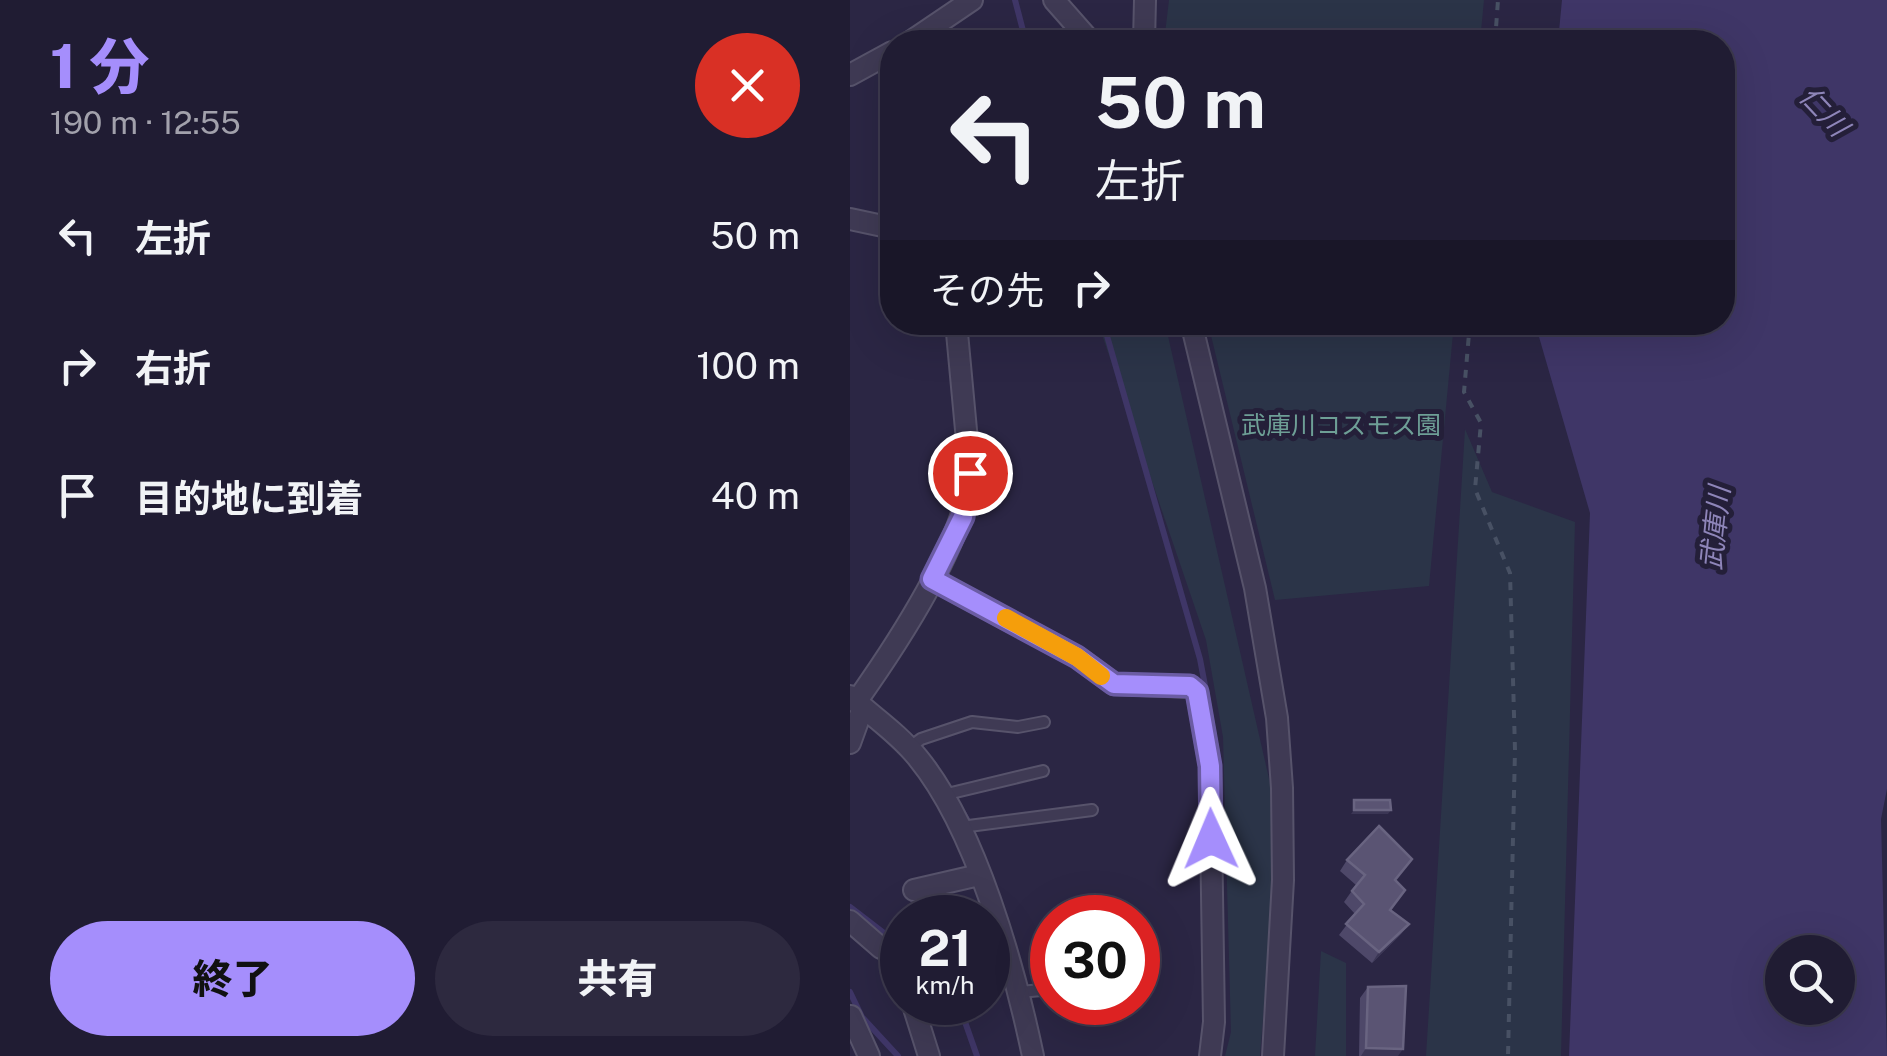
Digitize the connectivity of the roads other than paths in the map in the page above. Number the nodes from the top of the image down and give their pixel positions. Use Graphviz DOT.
graph roads {
  1 [pos="972,0"];
  2 [pos="1054,0"];
  3 [pos="1145,0"];
  4 [pos="928,30"];
  5 [pos="1080,30"];
  6 [pos="1144,30"];
  7 [pos="880,59"];
  8 [pos="850,75"];
  9 [pos="850,219"];
  10 [pos="880,225"];
  11 [pos="957,335"];
  12 [pos="1194,335"];
  13 [pos="932,579"];
  14 [pos="858,699"];
  15 [pos="1044,722"];
  16 [pos="850,743"];
  17 [pos="914,744"];
  18 [pos="1042,771"];
  19 [pos="949,792"];
  20 [pos="1092,810"];
  21 [pos="966,825"];
  22 [pos="979,875"];
  23 [pos="914,890"];
  24 [pos="850,921"];
  25 [pos="880,947"];
  26 [pos="1025,991"];
  27 [pos="1030,991"];
  28 [pos="850,1015"];
  29 [pos="919,1025"];
  30 [pos="869,1056"];
  31 [pos="929,1056"];
  32 [pos="1033,1056"];
  33 [pos="1210,1056"];
  34 [pos="1273,1056"];
  1 -- 4 [label="street"];
  2 -- 5 [label="street"];
  3 -- 6 [label="street"];
  7 -- 8 [label="street"];
  9 -- 10 [label="street"];
  11 -- 13 [label="street"];
  12 -- 34 [label="street"];
  13 -- 14 [label="street"];
  13 -- 33 [label="street"];
  14 -- 16 [label="street"];
  14 -- 17 [label="street"];
  15 -- 17 [label="lane"];
  17 -- 19 [label="street"];
  18 -- 19 [label="lane"];
  19 -- 21 [label="street"];
  20 -- 21 [label="lane"];
  21 -- 22 [label="street"];
  22 -- 23 [label="street"];
  22 -- 26 [label="street"];
  24 -- 25 [label="street"];
  26 -- 27 [label="lane"];
  26 -- 32 [label="street"];
  28 -- 30 [label="street"];
  29 -- 31 [label="street"];
}
